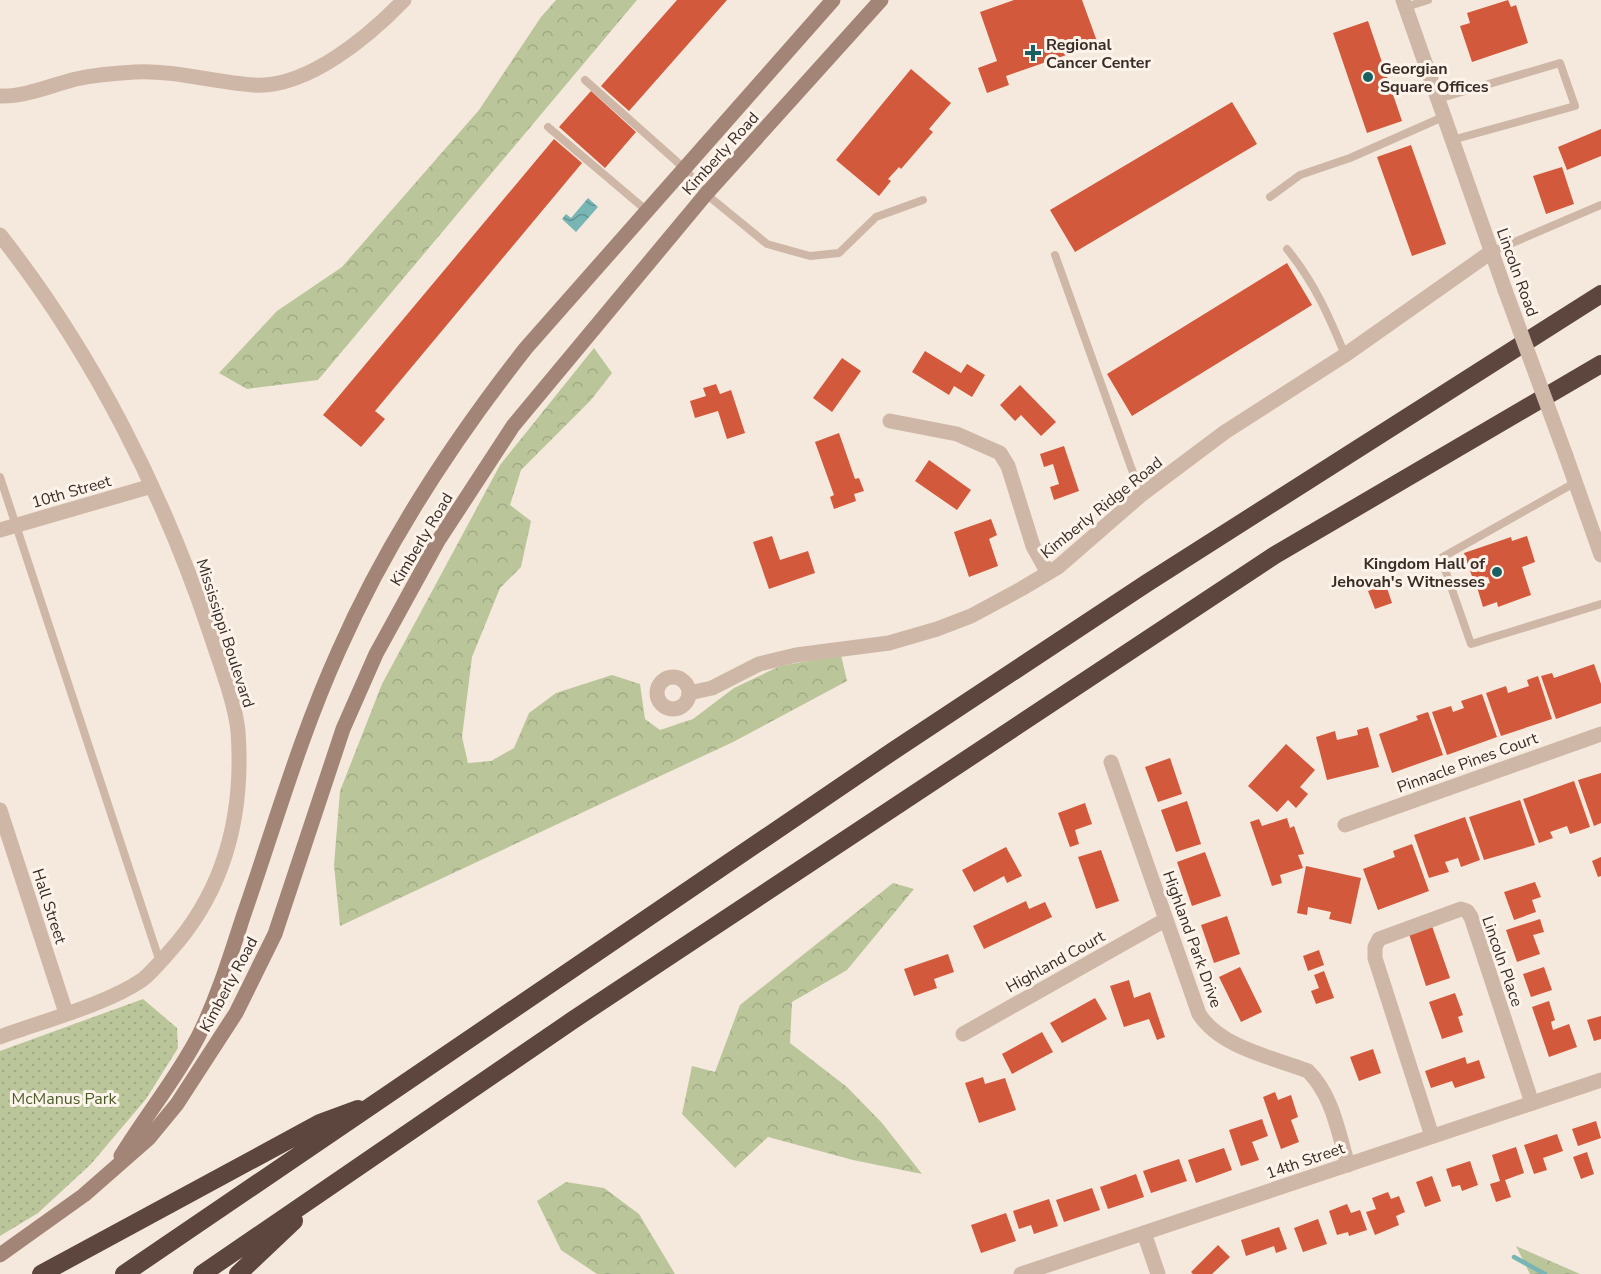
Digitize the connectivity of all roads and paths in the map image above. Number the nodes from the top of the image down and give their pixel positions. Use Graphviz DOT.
graph roads {
  1 [pos="404,0"];
  2 [pos="833,0"];
  3 [pos="881,0"];
  4 [pos="1428,0"];
  5 [pos="1405,4"];
  6 [pos="585,80"];
  7 [pos="0,96"];
  8 [pos="1438,99"];
  9 [pos="1443,117"];
  10 [pos="548,127"];
  11 [pos="1452,140"];
  12 [pos="684,168"];
  13 [pos="706,194"];
  14 [pos="1270,197"];
  15 [pos="923,200"];
  16 [pos="1601,206"];
  17 [pos="646,210"];
  18 [pos="0,235"];
  19 [pos="1287,249"];
  20 [pos="1491,252"];
  21 [pos="1055,255"];
  22 [pos="1601,294"];
  23 [pos="1601,305"];
  24 [pos="1345,355"];
  25 [pos="1599,366"];
  26 [pos="1437,398"];
  27 [pos="890,421"];
  28 [pos="0,477"];
  29 [pos="1575,482"];
  30 [pos="152,486"];
  31 [pos="1141,495"];
  32 [pos="15,525"];
  33 [pos="0,530"];
  34 [pos="1601,555"];
  35 [pos="1048,573"];
  36 [pos="1601,604"];
  37 [pos="689,693"];
  38 [pos="1601,734"];
  39 [pos="1111,762"];
  40 [pos="0,810"];
  41 [pos="1345,825"];
  42 [pos="1165,920"];
  43 [pos="160,962"];
  44 [pos="66,1013"];
  45 [pos="963,1034"];
  46 [pos="0,1037"];
  47 [pos="1601,1080"];
  48 [pos="385,1099"];
  49 [pos="1532,1103"];
  50 [pos="1432,1136"];
  51 [pos="1348,1165"];
  52 [pos="114,1168"];
  53 [pos="334,1182"];
  54 [pos="1144,1233"];
  55 [pos="0,1255"];
  56 [pos="41,1274"];
  57 [pos="124,1274"];
  58 [pos="202,1274"];
  59 [pos="238,1274"];
  60 [pos="1021,1274"];
  61 [pos="1158,1274"];
  1 -- 7 [label="street"];
  2 -- 12 [label="main road, Kimberly Road"];
  3 -- 13 [label="main road, Kimberly Road"];
  4 -- 5 [label="lane"];
  5 -- 8 [label="street, Lincoln Road"];
  6 -- 12 [label="lane"];
  8 -- 9 [label="street, Lincoln Road"];
  8 -- 11 [label="lane"];
  9 -- 11 [label="street, Lincoln Road"];
  9 -- 14 [label="lane"];
  10 -- 17 [label="lane"];
  11 -- 20 [label="street, Lincoln Road"];
  12 -- 13 [label="lane"];
  12 -- 17 [label="main road, Kimberly Road"];
  13 -- 15 [label="lane"];
  13 -- 52 [label="main road, Kimberly Road"];
  16 -- 20 [label="lane"];
  17 -- 52 [label="main road, Kimberly Road"];
  18 -- 30 [label="street, Mississippi Boulevard"];
  19 -- 24 [label="lane"];
  20 -- 24 [label="street, Kimberly Ridge Road"];
  20 -- 29 [label="street, Lincoln Road, bridge"];
  21 -- 31 [label="lane"];
  22 -- 26 [label="highway"];
  23 -- 26 [label="highway"];
  24 -- 31 [label="street, Kimberly Ridge Road"];
  25 -- 53 [label="highway"];
  26 -- 48 [label="highway"];
  27 -- 35 [label="street"];
  28 -- 32 [label="lane"];
  29 -- 34 [label="street, Lincoln Road"];
  29 -- 36 [label="lane"];
  30 -- 32 [label="street, 10th Street"];
  30 -- 43 [label="street, Mississippi Boulevard"];
  31 -- 35 [label="street, Kimberly Ridge Road"];
  32 -- 33 [label="street, 10th Street"];
  32 -- 43 [label="lane"];
  35 -- 37 [label="street, Kimberly Ridge Road"];
  38 -- 41 [label="street, Pinnacle Pines Court"];
  39 -- 42 [label="street, Highland Park Drive"];
  40 -- 44 [label="street, Hall Street"];
  42 -- 45 [label="street, Highland Court"];
  42 -- 51 [label="street, Highland Park Drive"];
  43 -- 44 [label="street, Mississippi Boulevard"];
  44 -- 46 [label="street, Mississippi Boulevard"];
  47 -- 49 [label="street, 14th Street"];
  48 -- 56 [label="highway"];
  48 -- 57 [label="highway"];
  49 -- 50 [label="street, 14th Street"];
  49 -- 50 [label="street, Lincoln Place"];
  50 -- 51 [label="street, 14th Street"];
  51 -- 54 [label="street, 14th Street"];
  52 -- 55 [label="main road, Kimberly Road"];
  53 -- 58 [label="highway"];
  53 -- 59 [label="highway"];
  54 -- 60 [label="street, 14th Street"];
  54 -- 61 [label="street"];
}
